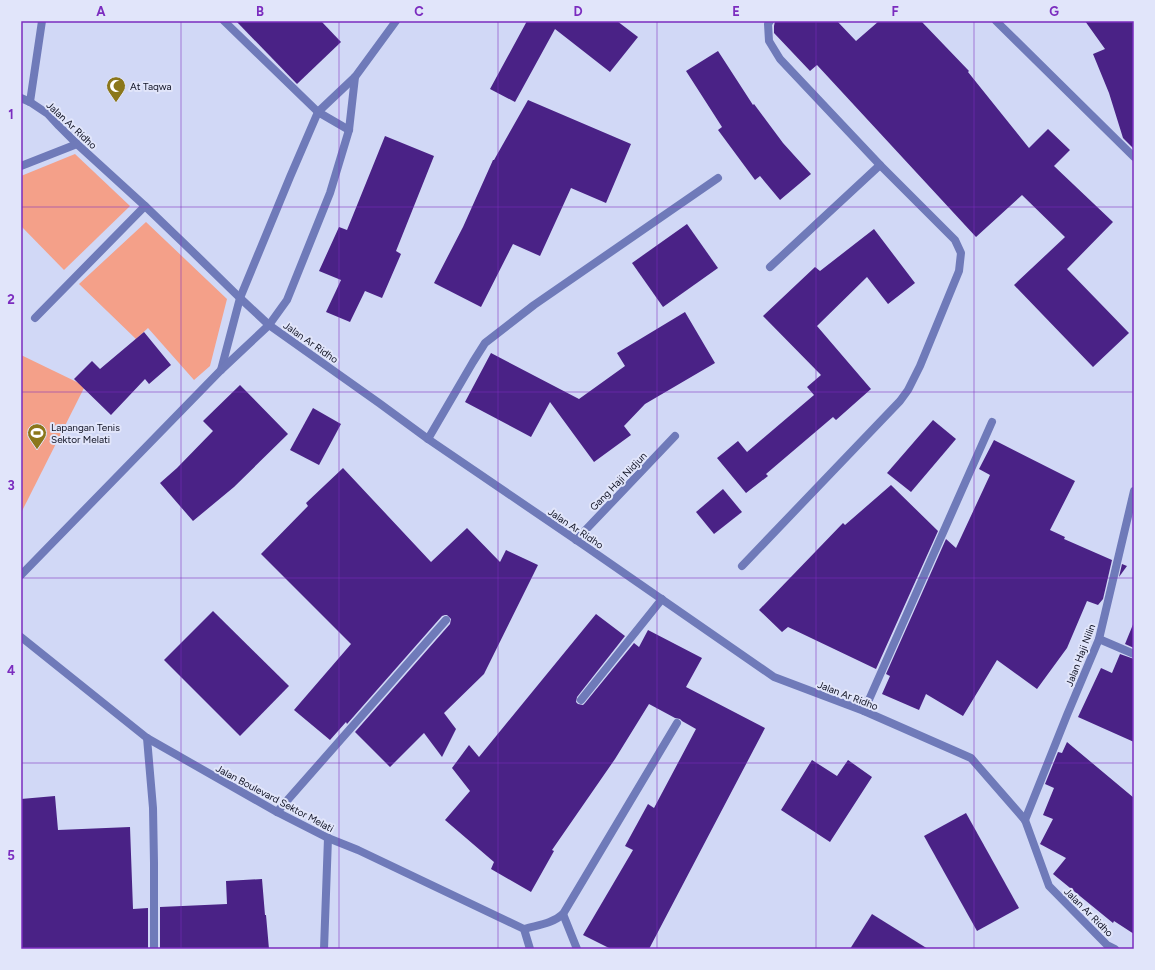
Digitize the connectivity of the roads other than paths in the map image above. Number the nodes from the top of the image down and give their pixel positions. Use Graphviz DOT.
graph roads {
  1 [pos="42,21"];
  2 [pos="224,21"];
  3 [pos="396,21"];
  4 [pos="770,21"];
  5 [pos="996,21"];
  6 [pos="355,77"];
  7 [pos="21,98"];
  8 [pos="30,102"];
  9 [pos="318,112"];
  10 [pos="349,130"];
  11 [pos="77,144"];
  12 [pos="1134,157"];
  13 [pos="880,165"];
  14 [pos="21,166"];
  15 [pos="718,178"];
  16 [pos="145,206"];
  17 [pos="770,267"];
  18 [pos="240,298"];
  19 [pos="35,318"];
  20 [pos="269,325"];
  21 [pos="221,370"];
  22 [pos="992,422"];
  23 [pos="675,436"];
  24 [pos="428,439"];
  25 [pos="1134,491"];
  26 [pos="576,540"];
  27 [pos="742,566"];
  28 [pos="21,575"];
  29 [pos="662,599"];
  30 [pos="446,620"];
  31 [pos="21,637"];
  32 [pos="1099,639"];
  33 [pos="1134,654"];
  34 [pos="581,700"];
  35 [pos="864,712"];
  36 [pos="677,723"];
  37 [pos="147,738"];
  38 [pos="277,812"];
  39 [pos="1025,820"];
  40 [pos="328,838"];
  41 [pos="563,914"];
  42 [pos="524,928"];
  43 [pos="1106,947"];
  44 [pos="154,949"];
  45 [pos="324,949"];
  46 [pos="530,949"];
  47 [pos="577,949"];
  48 [pos="1115,949"];
  1 -- 8 [label="street"];
  2 -- 9 [label="street"];
  3 -- 6 [label="street"];
  4 -- 13 [label="street"];
  5 -- 12 [label="street"];
  6 -- 9 [label="street"];
  6 -- 10 [label="street"];
  7 -- 8 [label="street, Jalan Ar Ridho"];
  8 -- 11 [label="street, Jalan Ar Ridho"];
  9 -- 10 [label="street"];
  9 -- 18 [label="street"];
  10 -- 20 [label="street"];
  11 -- 14 [label="street"];
  11 -- 16 [label="street, Jalan Ar Ridho"];
  13 -- 17 [label="street"];
  13 -- 27 [label="street"];
  15 -- 24 [label="street"];
  16 -- 18 [label="street, Jalan Ar Ridho"];
  16 -- 19 [label="street"];
  18 -- 20 [label="street, Jalan Ar Ridho"];
  18 -- 21 [label="street"];
  20 -- 21 [label="street"];
  20 -- 24 [label="street, Jalan Ar Ridho"];
  21 -- 28 [label="street"];
  22 -- 35 [label="street"];
  23 -- 26 [label="street, Gang Haji Nidjun"];
  24 -- 26 [label="street, Jalan Ar Ridho"];
  25 -- 32 [label="street, Jalan Haji Nilin"];
  26 -- 29 [label="street, Jalan Ar Ridho"];
  29 -- 34 [label="street"];
  29 -- 35 [label="street, Jalan Ar Ridho"];
  30 -- 38 [label="street"];
  31 -- 37 [label="street, Jalan Boulevard Sektor Melati"];
  32 -- 33 [label="street"];
  32 -- 39 [label="street, Jalan Haji Nilin"];
  35 -- 39 [label="street, Jalan Ar Ridho"];
  36 -- 41 [label="street"];
  37 -- 38 [label="street, Jalan Boulevard Sektor Melati"];
  37 -- 44 [label="street"];
  38 -- 40 [label="street, Jalan Boulevard Sektor Melati"];
  39 -- 43 [label="street, Jalan Ar Ridho"];
  40 -- 42 [label="street, Jalan Boulevard Sektor Melati"];
  40 -- 45 [label="street"];
  41 -- 42 [label="street"];
  41 -- 47 [label="street"];
  42 -- 46 [label="street"];
  43 -- 48 [label="street, Jalan Ar Ridho"];
}
